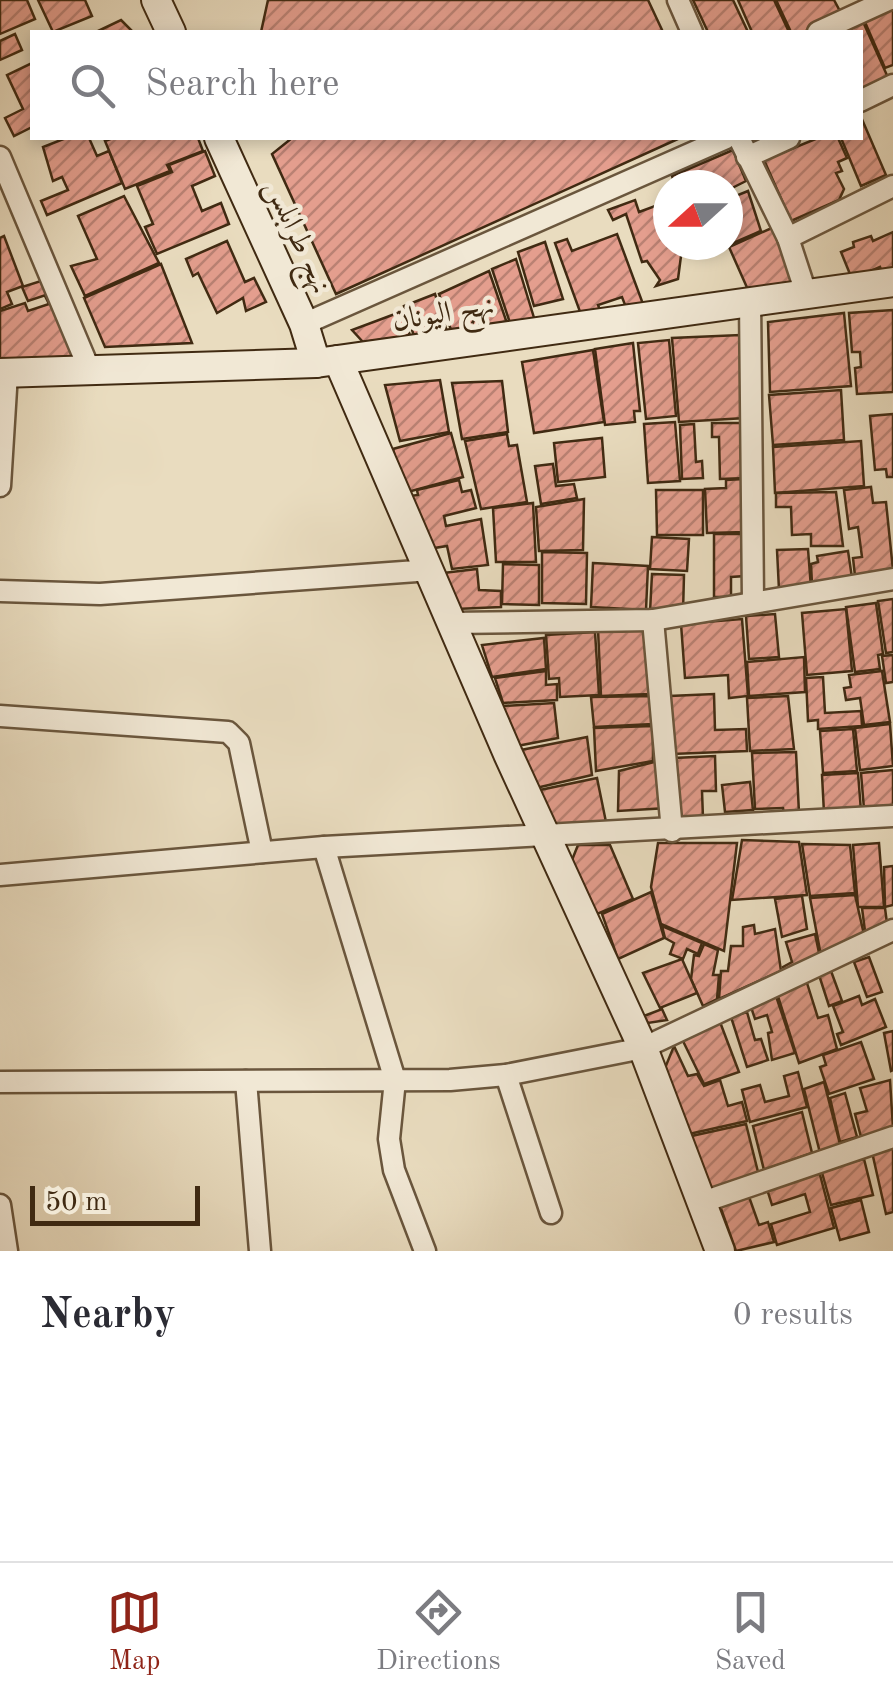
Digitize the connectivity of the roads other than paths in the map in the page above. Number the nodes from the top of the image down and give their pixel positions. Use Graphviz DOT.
graph roads {
  1 [pos="156,0"];
  2 [pos="678,0"];
  3 [pos="888,0"];
  4 [pos="170,30"];
  5 [pos="691,30"];
  6 [pos="822,30"];
  7 [pos="893,86"];
  8 [pos="863,100"];
  9 [pos="220,140"];
  10 [pos="721,140"];
  11 [pos="779,140"];
  12 [pos="743,147"];
  13 [pos="0,157"];
  14 [pos="893,186"];
  15 [pos="8,190"];
  16 [pos="788,238"];
  17 [pos="893,282"];
  18 [pos="806,293"];
  19 [pos="750,298"];
  20 [pos="304,324"];
  21 [pos="327,362"];
  22 [pos="90,372"];
  23 [pos="3,373"];
  24 [pos="0,486"];
  25 [pos="431,570"];
  26 [pos="893,579"];
  27 [pos="0,591"];
  28 [pos="753,600"];
  29 [pos="654,620"];
  30 [pos="452,623"];
  31 [pos="0,716"];
  32 [pos="893,816"];
  33 [pos="672,832"];
  34 [pos="545,834"];
  35 [pos="324,847"];
  36 [pos="262,852"];
  37 [pos="0,875"];
  38 [pos="893,930"];
  39 [pos="643,1048"];
  40 [pos="506,1075"];
  41 [pos="395,1080"];
  42 [pos="246,1081"];
  43 [pos="0,1082"];
  44 [pos="893,1137"];
  45 [pos="700,1203"];
  46 [pos="0,1205"];
  47 [pos="551,1213"];
  48 [pos="7,1251"];
  49 [pos="260,1251"];
  50 [pos="425,1251"];
  51 [pos="720,1251"];
  1 -- 4 [label="street"];
  2 -- 5 [label="street"];
  3 -- 6 [label="street"];
  7 -- 8 [label="street"];
  9 -- 20 [label="street, نهج طرابلس"];
  10 -- 20 [label="street"];
  11 -- 12 [label="street"];
  12 -- 16 [label="street"];
  13 -- 15 [label="street"];
  14 -- 16 [label="street"];
  15 -- 22 [label="street"];
  16 -- 18 [label="street"];
  17 -- 18 [label="street, نهج اليونان"];
  18 -- 19 [label="street, نهج اليونان"];
  19 -- 21 [label="street, نهج اليونان"];
  19 -- 28 [label="street"];
  20 -- 21 [label="street, نهج طرابلس"];
  21 -- 22 [label="street, نهج اليونان"];
  21 -- 25 [label="street, نهج طرابلس"];
  22 -- 23 [label="street, نهج اليونان"];
  23 -- 24 [label="street"];
  25 -- 27 [label="street"];
  25 -- 30 [label="street, نهج طرابلس"];
  26 -- 28 [label="street"];
  28 -- 29 [label="street"];
  29 -- 30 [label="street"];
  29 -- 33 [label="street"];
  30 -- 34 [label="street, نهج طرابلس"];
  31 -- 36 [label="street"];
  32 -- 33 [label="street"];
  33 -- 34 [label="street"];
  34 -- 35 [label="street"];
  34 -- 39 [label="street, نهج طرابلس"];
  35 -- 36 [label="street"];
  35 -- 41 [label="street"];
  36 -- 37 [label="street"];
  38 -- 39 [label="street"];
  39 -- 40 [label="street"];
  39 -- 45 [label="street, نهج طرابلس"];
  40 -- 41 [label="street"];
  40 -- 47 [label="street"];
  41 -- 42 [label="street"];
  41 -- 50 [label="street"];
  42 -- 43 [label="street"];
  42 -- 49 [label="street"];
  44 -- 45 [label="street"];
  45 -- 51 [label="street, نهج طرابلس"];
  46 -- 48 [label="street"];
}
